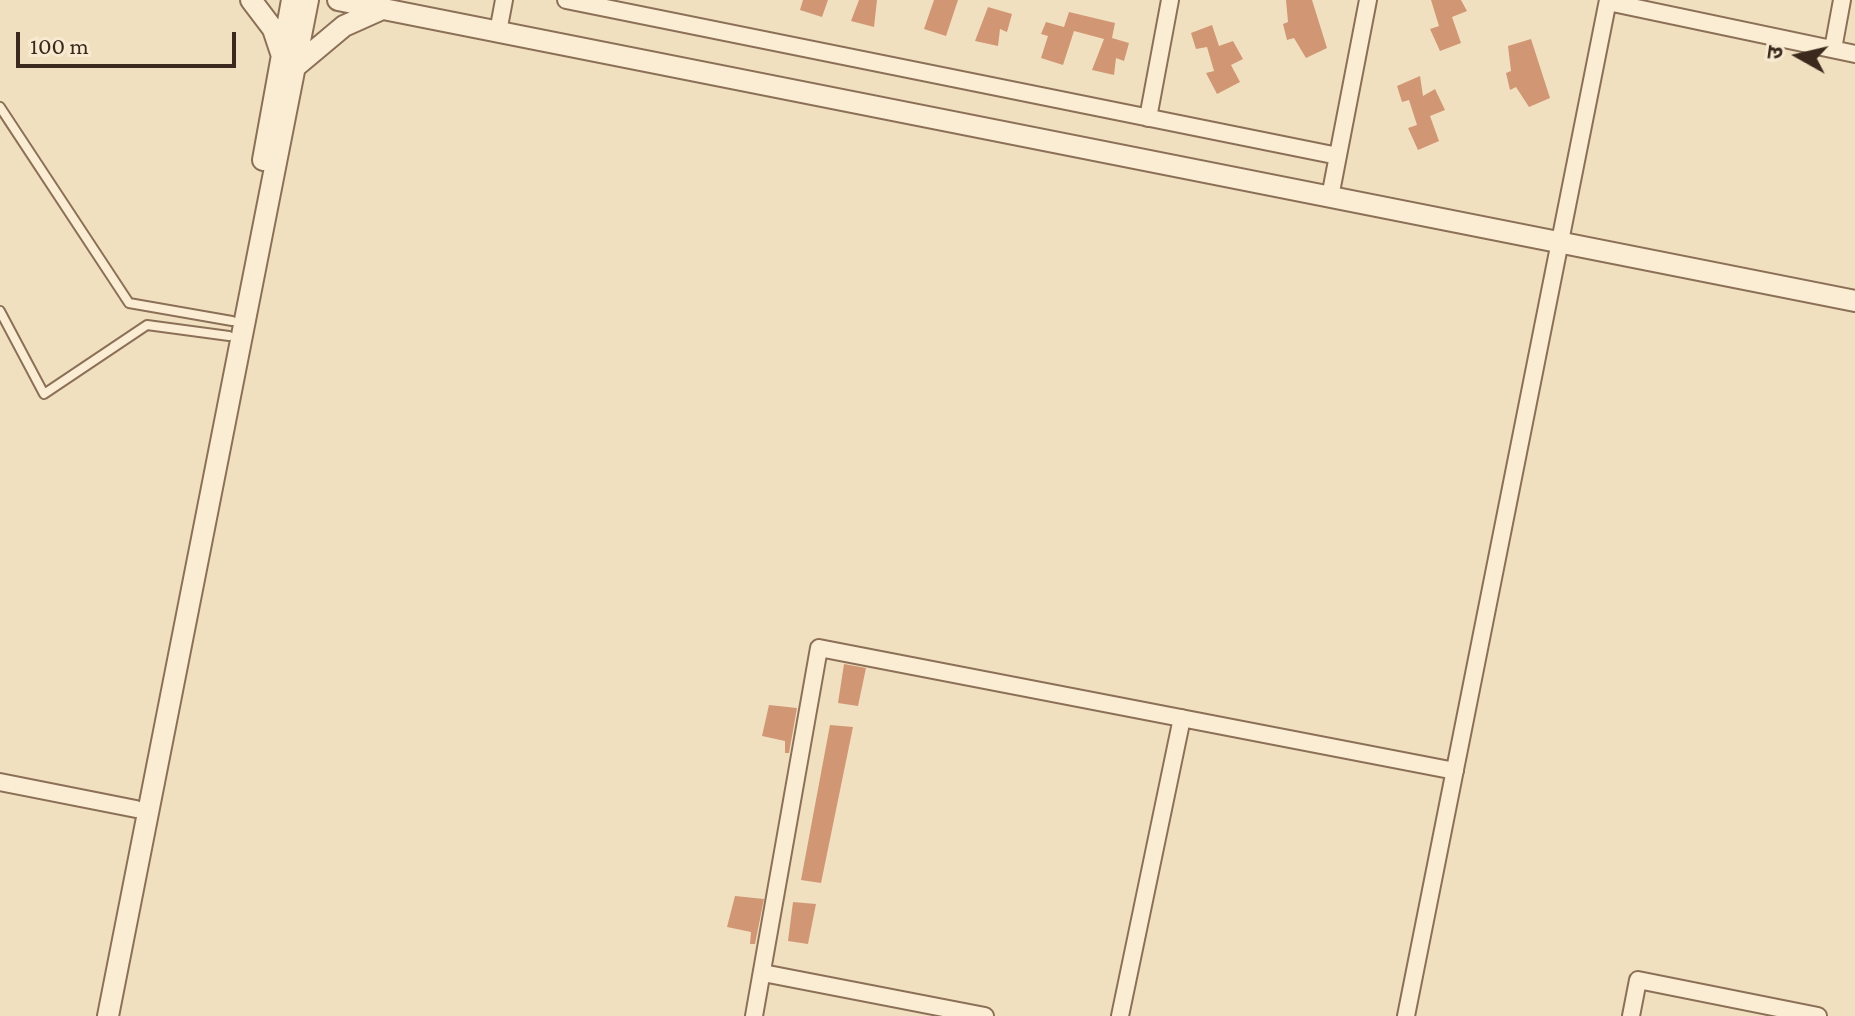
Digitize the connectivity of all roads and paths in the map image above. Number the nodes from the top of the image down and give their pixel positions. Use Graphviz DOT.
graph roads {
  1 [pos="251,0"];
  2 [pos="292,0"];
  3 [pos="308,0"];
  4 [pos="338,0"];
  5 [pos="504,0"];
  6 [pos="566,0"];
  7 [pos="1170,0"];
  8 [pos="1368,0"];
  9 [pos="1842,0"];
  10 [pos="1608,1"];
  11 [pos="382,9"];
  12 [pos="498,32"];
  13 [pos="1833,49"];
  14 [pos="1855,54"];
  15 [pos="288,62"];
  16 [pos="0,107"];
  17 [pos="1148,118"];
  18 [pos="1338,156"];
  19 [pos="1330,197"];
  20 [pos="1560,243"];
  21 [pos="1855,301"];
  22 [pos="0,311"];
  23 [pos="230,328"];
  24 [pos="1182,718"];
  25 [pos="1455,771"];
  26 [pos="0,782"];
  27 [pos="136,809"];
  28 [pos="763,973"];
  29 [pos="95,1016"];
  30 [pos="108,1016"];
  31 [pos="754,1016"];
  32 [pos="985,1016"];
  33 [pos="1120,1016"];
  34 [pos="1406,1016"];
  35 [pos="1631,1016"];
  36 [pos="1818,1016"];
  1 -- 15 [label="street"];
  2 -- 15 [label="street"];
  3 -- 15 [label="street"];
  4 -- 11 [label="street"];
  5 -- 12 [label="street"];
  6 -- 17 [label="street"];
  7 -- 17 [label="street"];
  8 -- 18 [label="street"];
  9 -- 13 [label="street"];
  10 -- 13 [label="street"];
  10 -- 20 [label="street"];
  11 -- 12 [label="street"];
  11 -- 15 [label="street"];
  12 -- 19 [label="street"];
  13 -- 14 [label="street"];
  15 -- 23 [label="street"];
  15 -- 30 [label="street"];
  16 -- 23 [label="lane"];
  17 -- 18 [label="street"];
  18 -- 19 [label="street"];
  19 -- 20 [label="street"];
  20 -- 21 [label="street"];
  20 -- 25 [label="street"];
  22 -- 23 [label="lane"];
  23 -- 27 [label="street"];
  24 -- 25 [label="street"];
  24 -- 28 [label="street"];
  24 -- 33 [label="street"];
  25 -- 34 [label="street"];
  26 -- 27 [label="street"];
  27 -- 29 [label="street"];
  28 -- 31 [label="street"];
  28 -- 32 [label="street"];
  35 -- 36 [label="street"];
}
